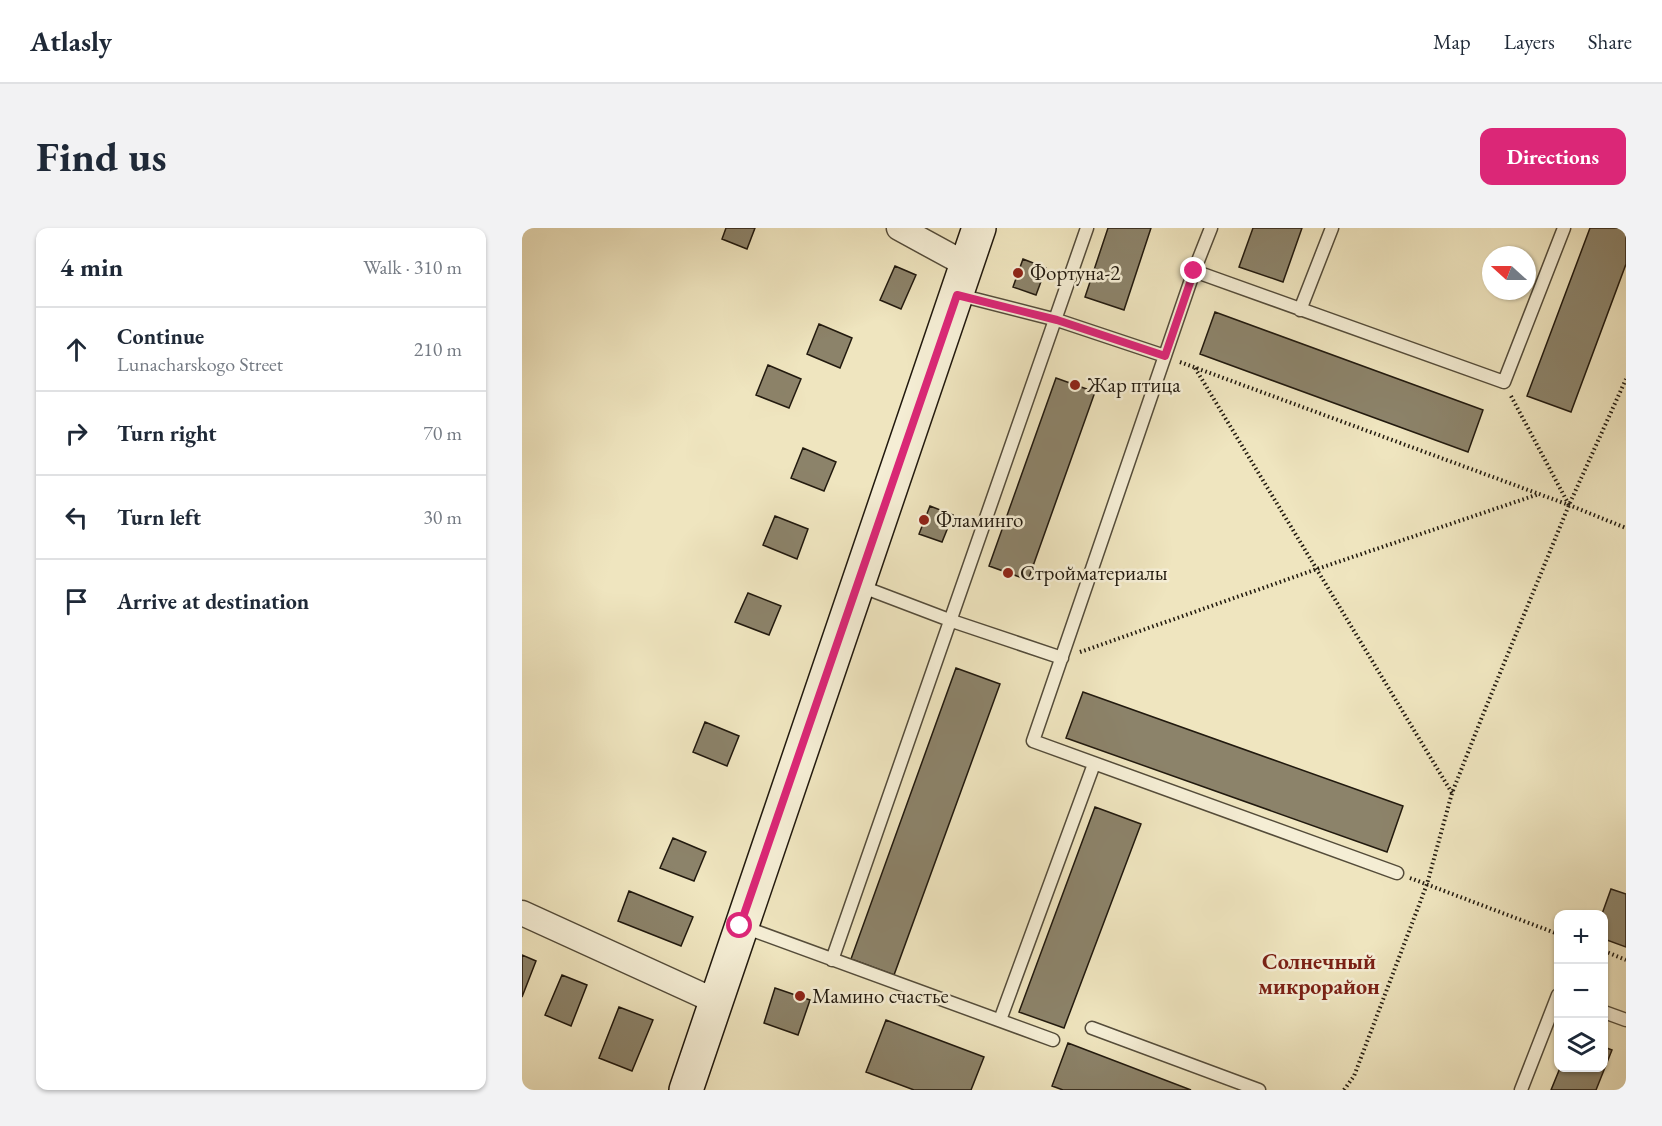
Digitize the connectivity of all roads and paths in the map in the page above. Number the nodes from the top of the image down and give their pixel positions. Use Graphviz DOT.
graph roads {
  1 [pos="899,228"];
  2 [pos="979,228"];
  3 [pos="1088,228"];
  4 [pos="1210,228"];
  5 [pos="1332,228"];
  6 [pos="1564,228"];
  7 [pos="1194,271"];
  8 [pos="962,280"];
  9 [pos="1300,310"];
  10 [pos="1057,320"];
  11 [pos="1165,356"];
  12 [pos="1195,368"];
  13 [pos="1626,379"];
  14 [pos="1504,382"];
  15 [pos="1539,494"];
  16 [pos="1569,505"];
  17 [pos="1626,528"];
  18 [pos="1317,569"];
  19 [pos="857,585"];
  20 [pos="952,621"];
  21 [pos="1062,658"];
  22 [pos="1094,764"];
  23 [pos="1452,793"];
  24 [pos="1397,873"];
  25 [pos="1428,884"];
  26 [pos="522,913"];
  27 [pos="740,926"];
  28 [pos="1554,932"];
  29 [pos="1608,953"];
  30 [pos="832,960"];
  31 [pos="1626,960"];
  32 [pos="715,1001"];
  33 [pos="1554,1005"];
  34 [pos="1608,1013"];
  35 [pos="1000,1020"];
  36 [pos="1626,1020"];
  37 [pos="1092,1028"];
  38 [pos="1053,1040"];
  39 [pos="686,1090"];
  40 [pos="1259,1090"];
  41 [pos="1344,1090"];
  42 [pos="1521,1090"];
  1 -- 8 [label="street"];
  2 -- 8 [label="street"];
  3 -- 10 [label="lane"];
  4 -- 7 [label="lane"];
  5 -- 9 [label="lane"];
  6 -- 14 [label="lane"];
  7 -- 9 [label="lane"];
  7 -- 11 [label="lane"];
  8 -- 10 [label="lane"];
  8 -- 19 [label="street"];
  9 -- 14 [label="lane"];
  10 -- 11 [label="lane"];
  10 -- 20 [label="lane"];
  11 -- 12 [label="path"];
  11 -- 21 [label="lane"];
  12 -- 15 [label="path"];
  12 -- 18 [label="path"];
  13 -- 16 [label="path"];
  14 -- 16 [label="path"];
  15 -- 16 [label="path"];
  15 -- 18 [label="path"];
  16 -- 17 [label="path"];
  16 -- 23 [label="path"];
  18 -- 21 [label="path"];
  18 -- 23 [label="path"];
  19 -- 20 [label="lane"];
  19 -- 27 [label="street"];
  20 -- 21 [label="lane"];
  20 -- 30 [label="lane"];
  21 -- 22 [label="lane"];
  22 -- 24 [label="lane"];
  22 -- 35 [label="lane"];
  23 -- 25 [label="path"];
  24 -- 25 [label="path"];
  25 -- 28 [label="path"];
  25 -- 41 [label="path"];
  26 -- 32 [label="street"];
  27 -- 30 [label="lane"];
  27 -- 32 [label="street"];
  29 -- 31 [label="path"];
  30 -- 35 [label="lane"];
  32 -- 39 [label="street"];
  33 -- 42 [label="lane"];
  34 -- 36 [label="lane"];
  35 -- 38 [label="lane"];
  37 -- 40 [label="lane"];
}
